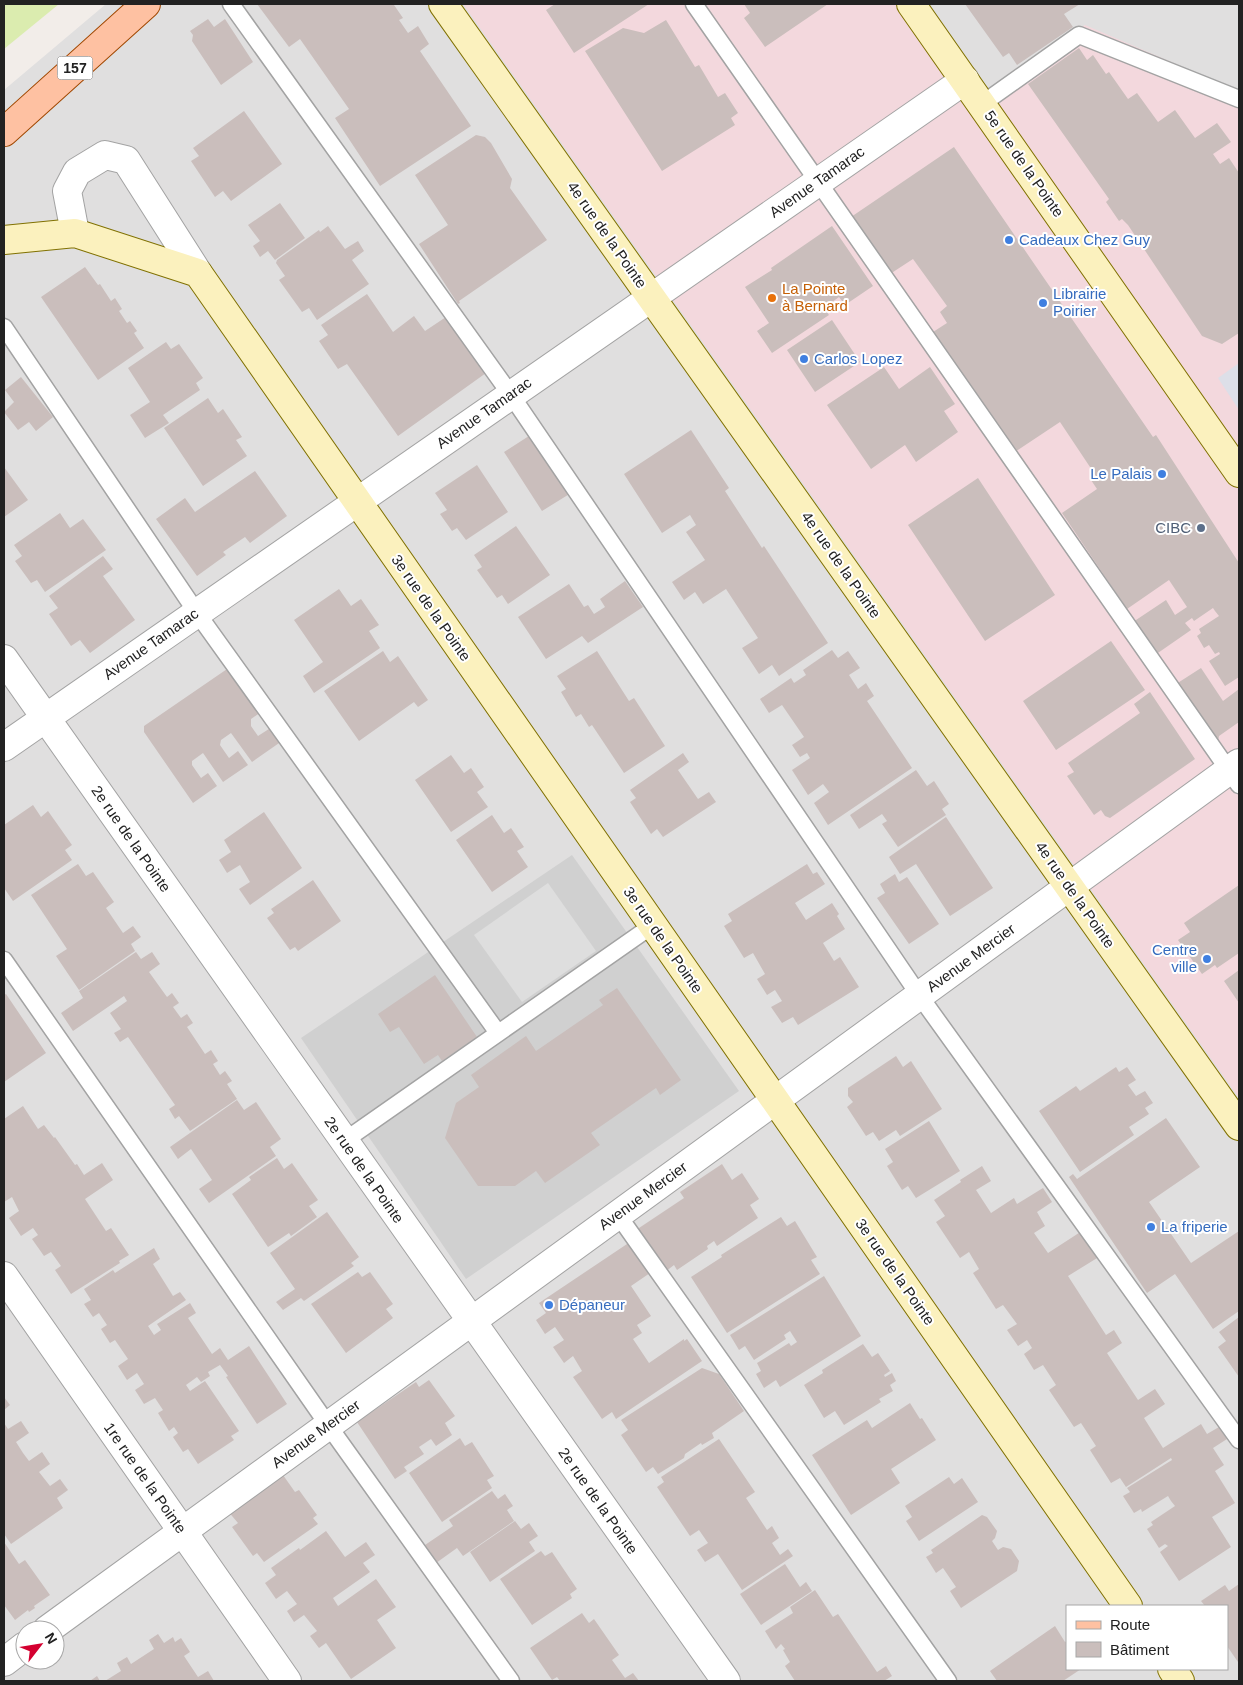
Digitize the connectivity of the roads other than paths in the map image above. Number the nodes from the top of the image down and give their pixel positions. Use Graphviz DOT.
graph roads {
  1 [pos="146,4"];
  2 [pos="231,4"];
  3 [pos="443,4"];
  4 [pos="694,4"];
  5 [pos="911,4"];
  6 [pos="964,80"];
  7 [pos="1239,99"];
  8 [pos="982,104"];
  9 [pos="4,132"];
  10 [pos="818,182"];
  11 [pos="75,233"];
  12 [pos="4,240"];
  13 [pos="198,273"];
  14 [pos="651,297"];
  15 [pos="4,327"];
  16 [pos="511,395"];
  17 [pos="1239,473"];
  18 [pos="357,501"];
  19 [pos="197,613"];
  20 [pos="4,659"];
  21 [pos="46,718"];
  22 [pos="4,747"];
  23 [pos="1236,773"];
  24 [pos="1069,886"];
  25 [pos="653,925"];
  26 [pos="4,960"];
  27 [pos="919,996"];
  28 [pos="498,1033"];
  29 [pos="775,1100"];
  30 [pos="1239,1126"];
  31 [pos="344,1141"];
  32 [pos="618,1214"];
  33 [pos="4,1276"];
  34 [pos="471,1321"];
  35 [pos="328,1425"];
  36 [pos="1239,1440"];
  37 [pos="182,1532"];
  38 [pos="1127,1605"];
  39 [pos="61,1620"];
  40 [pos="15,1654"];
  41 [pos="4,1662"];
  42 [pos="1173,1670"];
  43 [pos="287,1681"];
  44 [pos="511,1681"];
  45 [pos="726,1681"];
  46 [pos="948,1681"];
  47 [pos="1180,1681"];
  1 -- 9 [label="main road, 157"];
  2 -- 16 [label="lane"];
  3 -- 14 [label="street, 4e rue de la Pointe"];
  4 -- 10 [label="lane"];
  5 -- 6 [label="street, 5e rue de la Pointe"];
  6 -- 8 [label="street, 5e rue de la Pointe"];
  6 -- 10 [label="street, Avenue Tamarac"];
  7 -- 8 [label="lane"];
  8 -- 17 [label="street, 5e rue de la Pointe"];
  10 -- 14 [label="street, Avenue Tamarac"];
  10 -- 23 [label="lane"];
  11 -- 12 [label="street"];
  11 -- 13 [label="street"];
  11 -- 13 [label="street, 3e rue de la Pointe"];
  13 -- 18 [label="street, 3e rue de la Pointe"];
  14 -- 16 [label="street, Avenue Tamarac"];
  14 -- 24 [label="street, 4e rue de la Pointe"];
  15 -- 19 [label="lane"];
  16 -- 18 [label="street, Avenue Tamarac"];
  16 -- 27 [label="lane"];
  18 -- 19 [label="street, Avenue Tamarac"];
  18 -- 25 [label="street, 3e rue de la Pointe"];
  19 -- 21 [label="street, Avenue Tamarac"];
  19 -- 28 [label="lane"];
  20 -- 21 [label="street, 2e rue de la Pointe"];
  21 -- 22 [label="street, Avenue Tamarac"];
  21 -- 31 [label="street, 2e rue de la Pointe"];
  23 -- 24 [label="street, Avenue Mercier"];
  24 -- 27 [label="street, Avenue Mercier"];
  24 -- 30 [label="street, 4e rue de la Pointe"];
  25 -- 28 [label="lane"];
  25 -- 29 [label="street, 3e rue de la Pointe"];
  26 -- 35 [label="lane"];
  27 -- 29 [label="street, Avenue Mercier"];
  27 -- 36 [label="lane"];
  28 -- 31 [label="lane"];
  29 -- 32 [label="street, Avenue Mercier"];
  29 -- 38 [label="street, 3e rue de la Pointe"];
  31 -- 34 [label="street, 2e rue de la Pointe"];
  32 -- 34 [label="street, Avenue Mercier"];
  32 -- 46 [label="lane"];
  33 -- 37 [label="street, 1re rue de la Pointe"];
  34 -- 35 [label="street, Avenue Mercier"];
  34 -- 45 [label="street, 2e rue de la Pointe"];
  35 -- 37 [label="street, Avenue Mercier"];
  35 -- 44 [label="lane"];
  37 -- 39 [label="street, Avenue Mercier"];
  37 -- 43 [label="street, 1re rue de la Pointe"];
  40 -- 41 [label="street"];
  42 -- 47 [label="street"];
}
